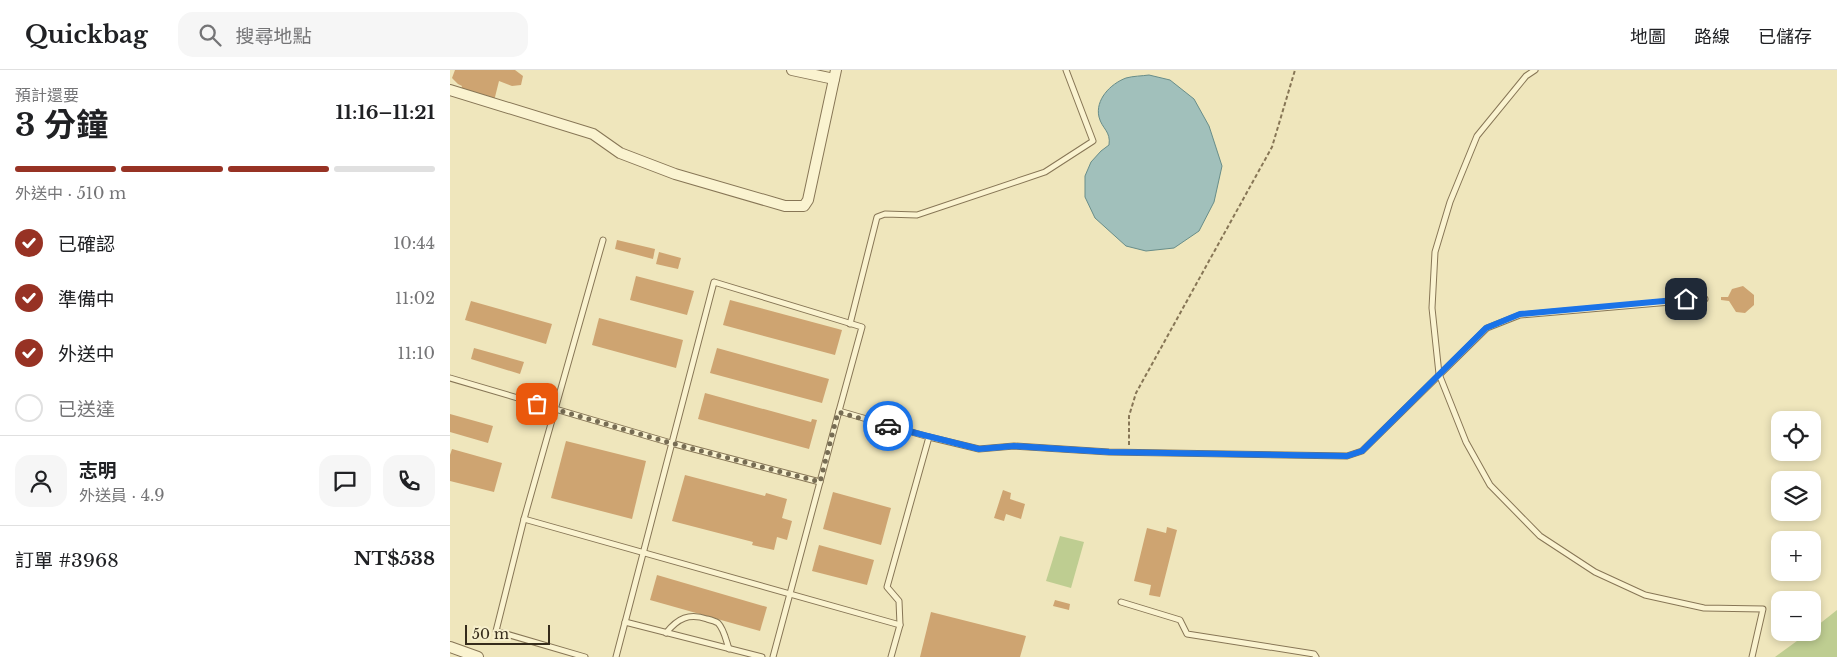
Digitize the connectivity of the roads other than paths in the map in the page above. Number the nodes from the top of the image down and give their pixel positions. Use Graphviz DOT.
graph roads {
  1 [pos="792,70"];
  2 [pos="1066,70"];
  3 [pos="1535,70"];
  4 [pos="835,75"];
  5 [pos="450,90"];
  6 [pos="603,240"];
  7 [pos="1705,299"];
  8 [pos="850,324"];
  9 [pos="1439,374"];
  10 [pos="450,378"];
  11 [pos="555,409"];
  12 [pos="838,412"];
  13 [pos="929,437"];
  14 [pos="671,443"];
  15 [pos="820,482"];
  16 [pos="524,518"];
  17 [pos="644,552"];
  18 [pos="791,594"];
  19 [pos="1121,602"];
  20 [pos="625,622"];
  21 [pos="900,625"];
  22 [pos="666,633"];
  23 [pos="450,647"];
  24 [pos="729,648"];
  25 [pos="478,657"];
  26 [pos="586,657"];
  27 [pos="616,657"];
  28 [pos="762,657"];
  29 [pos="773,657"];
  30 [pos="891,657"];
  31 [pos="1316,657"];
  32 [pos="1752,657"];
  1 -- 4 [label="street"];
  2 -- 8 [label="lane"];
  3 -- 9 [label="lane"];
  4 -- 5 [label="street"];
  6 -- 11 [label="lane"];
  7 -- 9 [label="lane"];
  8 -- 12 [label="lane"];
  8 -- 14 [label="lane"];
  9 -- 13 [label="lane"];
  9 -- 32 [label="lane"];
  10 -- 11 [label="lane"];
  11 -- 14 [label="lane"];
  11 -- 16 [label="lane"];
  12 -- 13 [label="lane"];
  12 -- 15 [label="lane"];
  13 -- 21 [label="lane"];
  14 -- 15 [label="lane"];
  14 -- 17 [label="lane"];
  15 -- 18 [label="lane"];
  16 -- 17 [label="lane"];
  16 -- 26 [label="lane"];
  17 -- 18 [label="lane"];
  17 -- 20 [label="lane"];
  18 -- 21 [label="lane"];
  18 -- 29 [label="lane"];
  19 -- 31 [label="lane"];
  20 -- 22 [label="lane"];
  20 -- 27 [label="lane"];
  21 -- 30 [label="lane"];
  22 -- 24 [label="lane"];
  22 -- 24 [label="lane"];
  23 -- 25 [label="street"];
  24 -- 28 [label="lane"];
}
